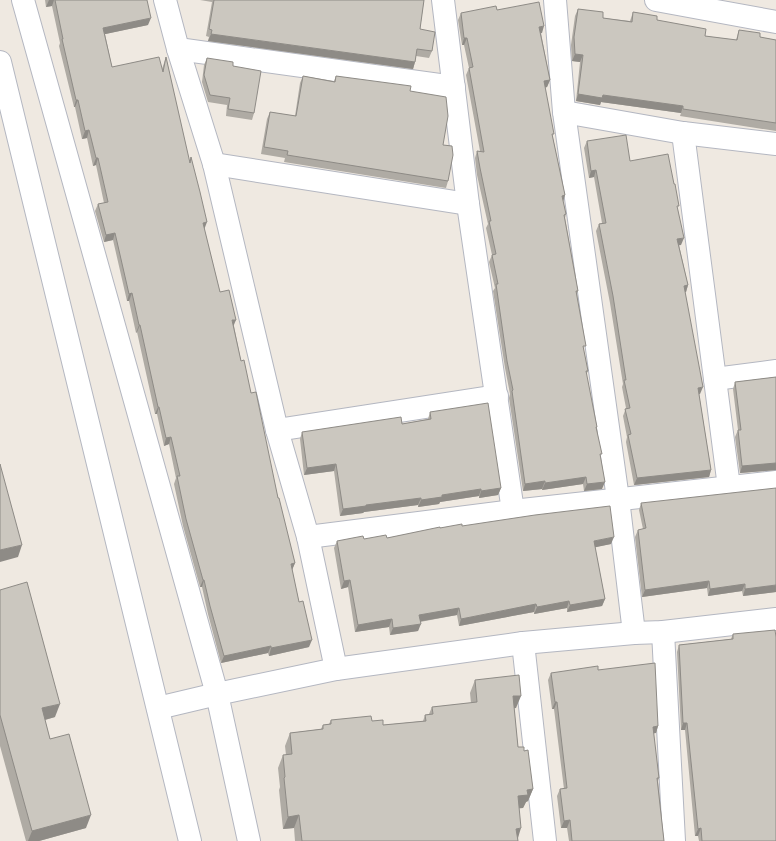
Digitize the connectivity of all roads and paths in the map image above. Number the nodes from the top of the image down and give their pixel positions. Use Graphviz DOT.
graph roads {
  1 [pos="23,0"];
  2 [pos="165,0"];
  3 [pos="443,0"];
  4 [pos="555,0"];
  5 [pos="656,0"];
  6 [pos="776,22"];
  7 [pos="178,49"];
  8 [pos="0,62"];
  9 [pos="454,87"];
  10 [pos="564,112"];
  11 [pos="683,133"];
  12 [pos="776,144"];
  13 [pos="214,164"];
  14 [pos="468,204"];
  15 [pos="776,371"];
  16 [pos="715,379"];
  17 [pos="496,396"];
  18 [pos="277,430"];
  19 [pos="776,482"];
  20 [pos="729,487"];
  21 [pos="618,499"];
  22 [pos="513,511"];
  23 [pos="308,537"];
  24 [pos="776,619"];
  25 [pos="663,632"];
  26 [pos="634,633"];
  27 [pos="523,644"];
  28 [pos="336,669"];
  29 [pos="216,694"];
  30 [pos="158,708"];
  31 [pos="190,841"];
  32 [pos="250,841"];
  33 [pos="545,841"];
  34 [pos="674,841"];
  1 -- 29 [label="street"];
  2 -- 7 [label="street"];
  3 -- 9 [label="street"];
  4 -- 10 [label="street"];
  5 -- 6 [label="street"];
  7 -- 9 [label="street"];
  7 -- 13 [label="street"];
  8 -- 30 [label="street"];
  9 -- 14 [label="street"];
  10 -- 11 [label="street"];
  10 -- 21 [label="street"];
  11 -- 12 [label="street"];
  11 -- 16 [label="street"];
  13 -- 14 [label="street"];
  13 -- 18 [label="street"];
  14 -- 17 [label="street"];
  15 -- 16 [label="street"];
  16 -- 20 [label="street"];
  17 -- 18 [label="street"];
  17 -- 22 [label="street"];
  18 -- 23 [label="street"];
  19 -- 20 [label="street"];
  20 -- 21 [label="street"];
  21 -- 22 [label="street"];
  21 -- 26 [label="street"];
  22 -- 23 [label="street"];
  23 -- 28 [label="street"];
  24 -- 25 [label="street"];
  25 -- 26 [label="street"];
  25 -- 34 [label="street"];
  26 -- 27 [label="street"];
  27 -- 28 [label="street"];
  27 -- 33 [label="street"];
  28 -- 29 [label="street"];
  29 -- 30 [label="street"];
  29 -- 32 [label="street"];
  30 -- 31 [label="street"];
}
